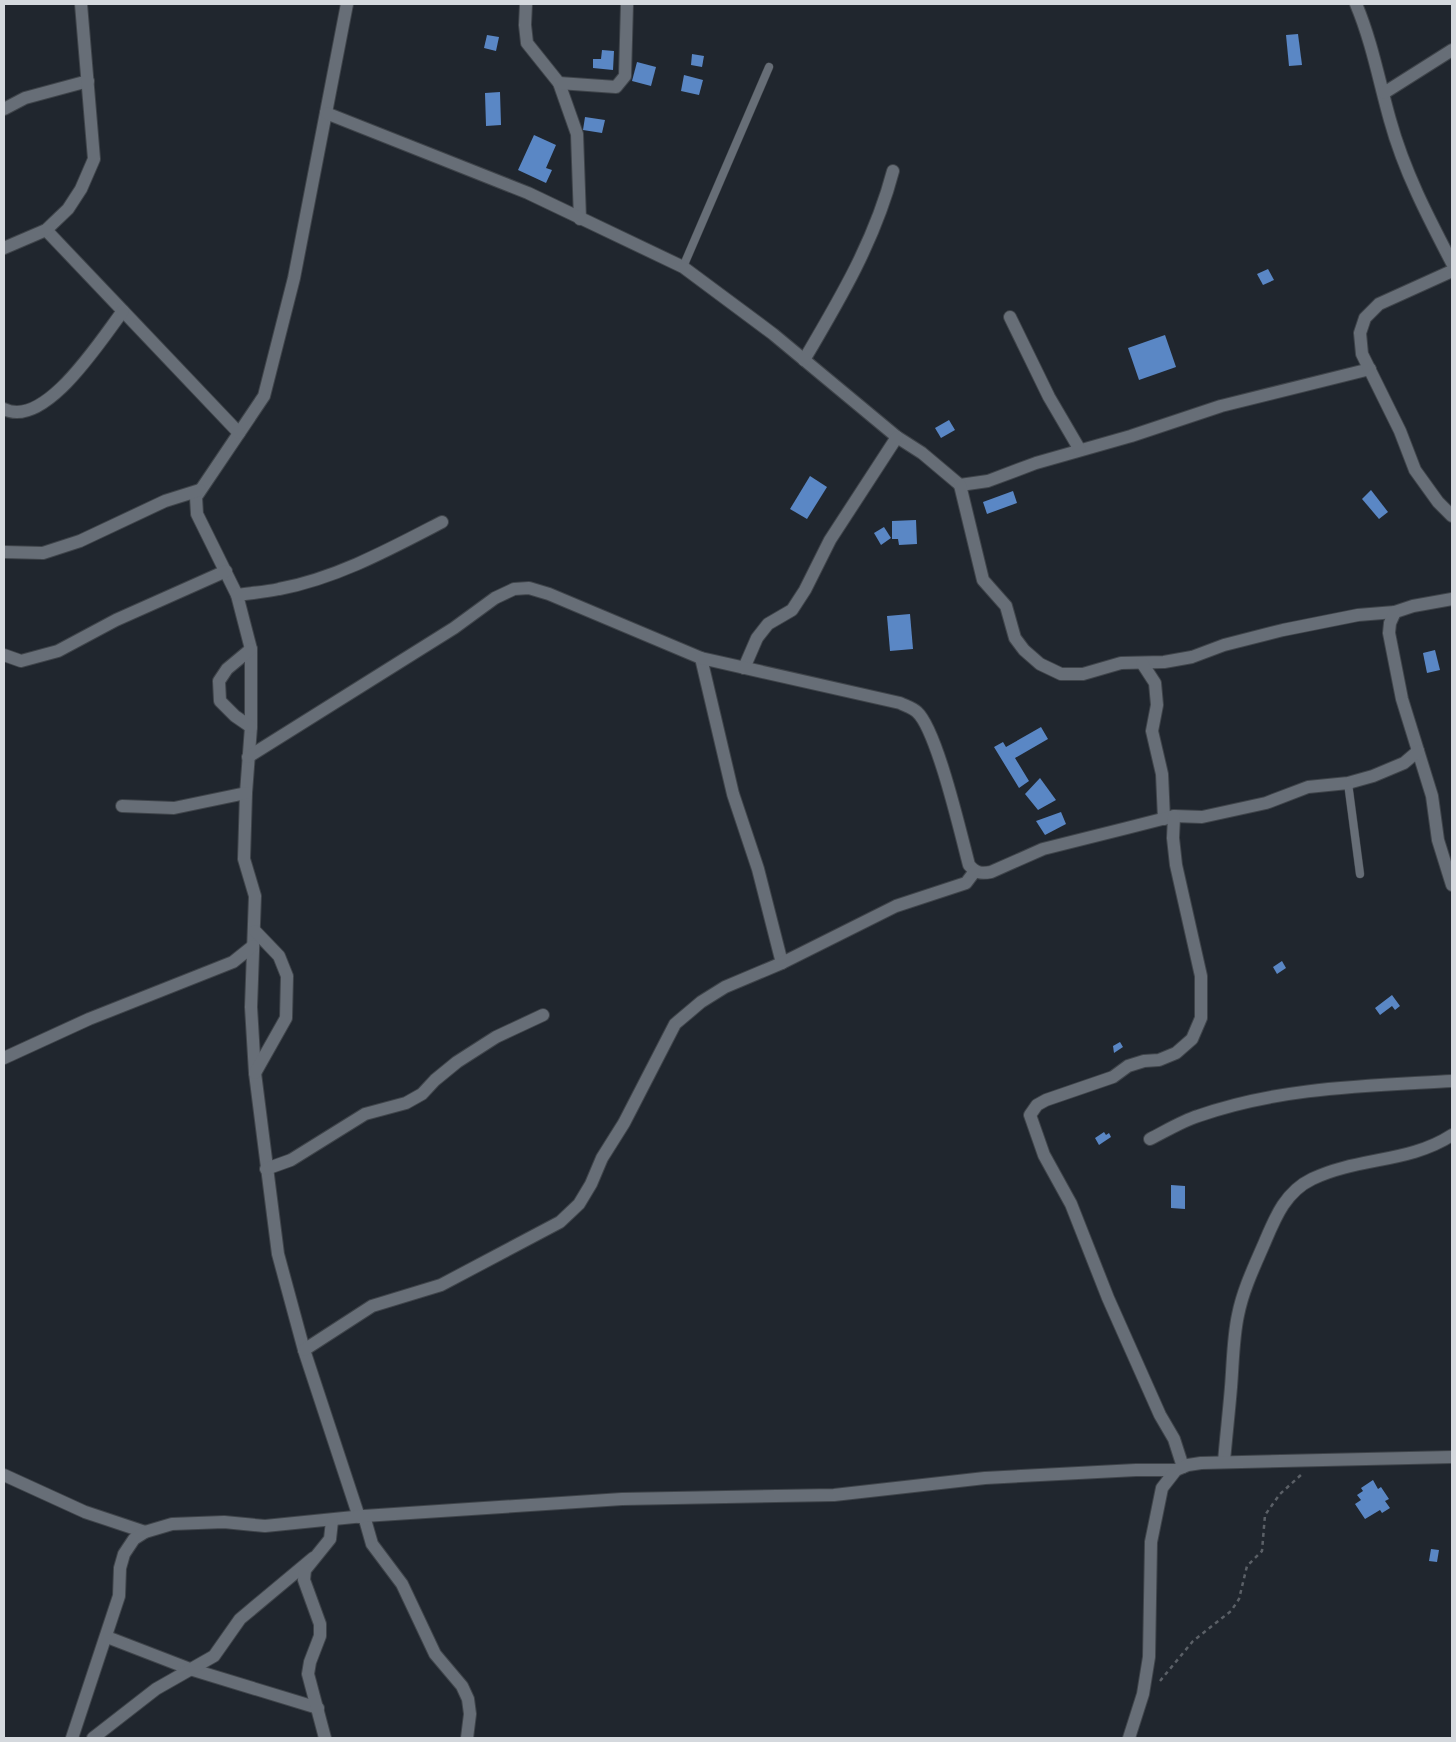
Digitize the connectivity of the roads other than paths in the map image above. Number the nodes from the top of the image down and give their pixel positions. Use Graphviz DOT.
graph roads {
  1 [pos="81,4"];
  2 [pos="347,4"];
  3 [pos="526,4"];
  4 [pos="627,4"];
  5 [pos="1356,4"];
  6 [pos="1452,50"];
  7 [pos="769,67"];
  8 [pos="88,81"];
  9 [pos="559,83"];
  10 [pos="1384,93"];
  11 [pos="4,108"];
  12 [pos="326,113"];
  13 [pos="893,171"];
  14 [pos="580,219"];
  15 [pos="46,230"];
  16 [pos="4,248"];
  17 [pos="1452,263"];
  18 [pos="683,267"];
  19 [pos="1452,271"];
  20 [pos="123,311"];
  21 [pos="1010,316"];
  22 [pos="804,360"];
  23 [pos="1370,369"];
  24 [pos="4,409"];
  25 [pos="239,433"];
  26 [pos="897,437"];
  27 [pos="1080,450"];
  28 [pos="960,485"];
  29 [pos="200,490"];
  30 [pos="1452,516"];
  31 [pos="442,522"];
  32 [pos="4,552"];
  33 [pos="226,571"];
  34 [pos="237,595"];
  35 [pos="1452,599"];
  36 [pos="1396,612"];
  37 [pos="251,649"];
  38 [pos="4,655"];
  39 [pos="701,658"];
  40 [pos="1142,663"];
  41 [pos="744,668"];
  42 [pos="252,727"];
  43 [pos="1418,751"];
  44 [pos="248,757"];
  45 [pos="1348,783"];
  46 [pos="246,793"];
  47 [pos="122,806"];
  48 [pos="1169,818"];
  49 [pos="975,871"];
  50 [pos="1360,874"];
  51 [pos="1452,885"];
  52 [pos="255,931"];
  53 [pos="253,946"];
  54 [pos="782,962"];
  55 [pos="543,1015"];
  56 [pos="4,1058"];
  57 [pos="255,1073"];
  58 [pos="1452,1081"];
  59 [pos="1452,1135"];
  60 [pos="1150,1139"];
  61 [pos="266,1169"];
  62 [pos="304,1350"];
  63 [pos="1452,1457"];
  64 [pos="1224,1462"];
  65 [pos="1179,1469"];
  66 [pos="4,1475"];
  67 [pos="361,1517"];
  68 [pos="332,1521"];
  69 [pos="145,1532"];
  70 [pos="313,1558"];
  71 [pos="107,1637"];
  72 [pos="190,1669"];
  73 [pos="318,1708"];
  74 [pos="72,1738"];
  75 [pos="93,1738"];
  76 [pos="325,1738"];
  77 [pos="467,1738"];
  78 [pos="1128,1738"];
  1 -- 8 [label="street"];
  2 -- 12 [label="street"];
  3 -- 9 [label="street"];
  4 -- 9 [label="street"];
  5 -- 10 [label="street"];
  6 -- 10 [label="street"];
  7 -- 18 [label="lane"];
  8 -- 11 [label="street"];
  8 -- 15 [label="street"];
  9 -- 14 [label="street"];
  10 -- 17 [label="street"];
  12 -- 14 [label="street"];
  12 -- 25 [label="street"];
  13 -- 22 [label="street"];
  14 -- 18 [label="street"];
  15 -- 16 [label="street"];
  15 -- 20 [label="street"];
  18 -- 22 [label="street"];
  19 -- 23 [label="street"];
  20 -- 24 [label="street"];
  20 -- 25 [label="street"];
  21 -- 27 [label="street"];
  22 -- 26 [label="street"];
  23 -- 27 [label="street"];
  23 -- 30 [label="street"];
  25 -- 29 [label="street"];
  26 -- 28 [label="street"];
  26 -- 41 [label="street"];
  27 -- 28 [label="street"];
  28 -- 40 [label="street"];
  29 -- 32 [label="street"];
  29 -- 33 [label="street"];
  31 -- 34 [label="street"];
  33 -- 34 [label="street"];
  33 -- 38 [label="street"];
  34 -- 37 [label="street"];
  35 -- 36 [label="street"];
  36 -- 40 [label="street"];
  36 -- 43 [label="street"];
  37 -- 42 [label="street"];
  37 -- 42 [label="street"];
  39 -- 41 [label="street"];
  39 -- 44 [label="street"];
  39 -- 54 [label="street"];
  40 -- 48 [label="street"];
  41 -- 49 [label="street"];
  42 -- 44 [label="street"];
  43 -- 45 [label="street"];
  43 -- 51 [label="street"];
  44 -- 46 [label="street"];
  45 -- 48 [label="street"];
  45 -- 50 [label="lane"];
  46 -- 47 [label="street"];
  46 -- 52 [label="street"];
  48 -- 49 [label="street"];
  48 -- 65 [label="street"];
  49 -- 54 [label="street"];
  52 -- 53 [label="street"];
  52 -- 57 [label="street"];
  53 -- 56 [label="street"];
  53 -- 57 [label="street"];
  54 -- 62 [label="street"];
  55 -- 61 [label="street"];
  57 -- 61 [label="street"];
  58 -- 60 [label="street"];
  59 -- 64 [label="street"];
  61 -- 62 [label="street"];
  62 -- 67 [label="street"];
  63 -- 64 [label="street"];
  64 -- 65 [label="street"];
  65 -- 67 [label="street"];
  65 -- 78 [label="street"];
  66 -- 69 [label="street"];
  67 -- 68 [label="street"];
  67 -- 77 [label="street"];
  68 -- 69 [label="street"];
  68 -- 70 [label="street"];
  69 -- 71 [label="street"];
  70 -- 72 [label="street"];
  70 -- 73 [label="street"];
  71 -- 72 [label="street"];
  71 -- 74 [label="street"];
  72 -- 73 [label="street"];
  72 -- 75 [label="street"];
  73 -- 76 [label="street"];
}
